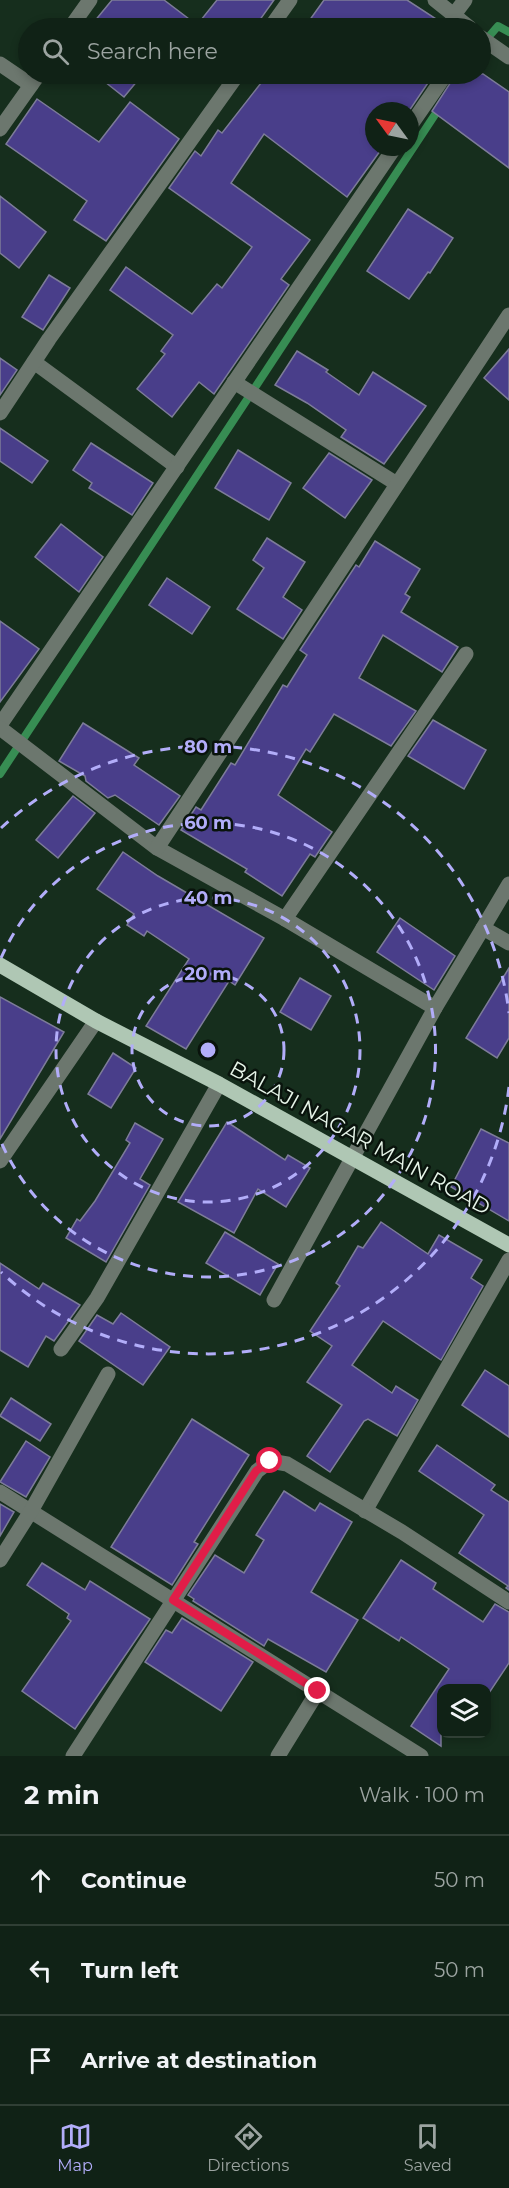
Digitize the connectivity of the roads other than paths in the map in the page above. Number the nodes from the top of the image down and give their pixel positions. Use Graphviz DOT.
graph roads {
  1 [pos="90,0"];
  2 [pos="290,0"];
  3 [pos="435,0"];
  4 [pos="465,0"];
  5 [pos="453,16"];
  6 [pos="77,18"];
  7 [pos="277,18"];
  8 [pos="456,18"];
  9 [pos="491,44"];
  10 [pos="509,57"];
  11 [pos="0,64"];
  12 [pos="18,72"];
  13 [pos="32,84"];
  14 [pos="231,84"];
  15 [pos="439,84"];
  16 [pos="419,113"];
  17 [pos="0,129"];
  18 [pos="389,156"];
  19 [pos="509,315"];
  20 [pos="33,362"];
  21 [pos="238,384"];
  22 [pos="0,413"];
  23 [pos="177,466"];
  24 [pos="397,484"];
  25 [pos="466,654"];
  26 [pos="2,729"];
  27 [pos="157,848"];
  28 [pos="509,884"];
  29 [pos="285,919"];
  30 [pos="483,928"];
  31 [pos="509,943"];
  32 [pos="0,965"];
  33 [pos="435,1008"];
  34 [pos="96,1021"];
  35 [pos="219,1084"];
  36 [pos="354,1158"];
  37 [pos="0,1161"];
  38 [pos="509,1245"];
  39 [pos="509,1260"];
  40 [pos="274,1300"];
  41 [pos="61,1349"];
  42 [pos="108,1374"];
  43 [pos="0,1492"];
  44 [pos="31,1511"];
  45 [pos="365,1511"];
  46 [pos="0,1560"];
  47 [pos="173,1600"];
  48 [pos="509,1602"];
  49 [pos="318,1691"];
  50 [pos="73,1756"];
  51 [pos="278,1756"];
  52 [pos="421,1756"];
  1 -- 6 [label="street"];
  2 -- 7 [label="street"];
  3 -- 5 [label="street"];
  4 -- 5 [label="street"];
  5 -- 8 [label="street"];
  9 -- 10 [label="street"];
  11 -- 12 [label="street"];
  13 -- 17 [label="street"];
  14 -- 20 [label="street"];
  15 -- 16 [label="street"];
  18 -- 21 [label="street"];
  19 -- 24 [label="street"];
  20 -- 22 [label="street"];
  20 -- 23 [label="street"];
  21 -- 23 [label="street"];
  21 -- 24 [label="street"];
  23 -- 26 [label="street"];
  24 -- 27 [label="street"];
  25 -- 29 [label="street"];
  26 -- 27 [label="street"];
  27 -- 29 [label="street"];
  28 -- 30 [label="street"];
  29 -- 33 [label="street"];
  30 -- 31 [label="street"];
  30 -- 33 [label="street"];
  32 -- 34 [label="main road, BALAJI NAGAR MAIN ROAD"];
  33 -- 36 [label="street"];
  34 -- 35 [label="main road, BALAJI NAGAR MAIN ROAD"];
  34 -- 37 [label="street"];
  35 -- 36 [label="main road, BALAJI NAGAR MAIN ROAD"];
  35 -- 41 [label="street"];
  36 -- 38 [label="main road, BALAJI NAGAR MAIN ROAD"];
  36 -- 40 [label="street"];
  39 -- 45 [label="street"];
  42 -- 44 [label="street"];
  43 -- 44 [label="street"];
  44 -- 46 [label="street"];
  44 -- 47 [label="street"];
  45 -- 47 [label="street"];
  45 -- 48 [label="street"];
  47 -- 49 [label="street"];
  47 -- 50 [label="street"];
  49 -- 51 [label="street"];
  49 -- 52 [label="street"];
}
